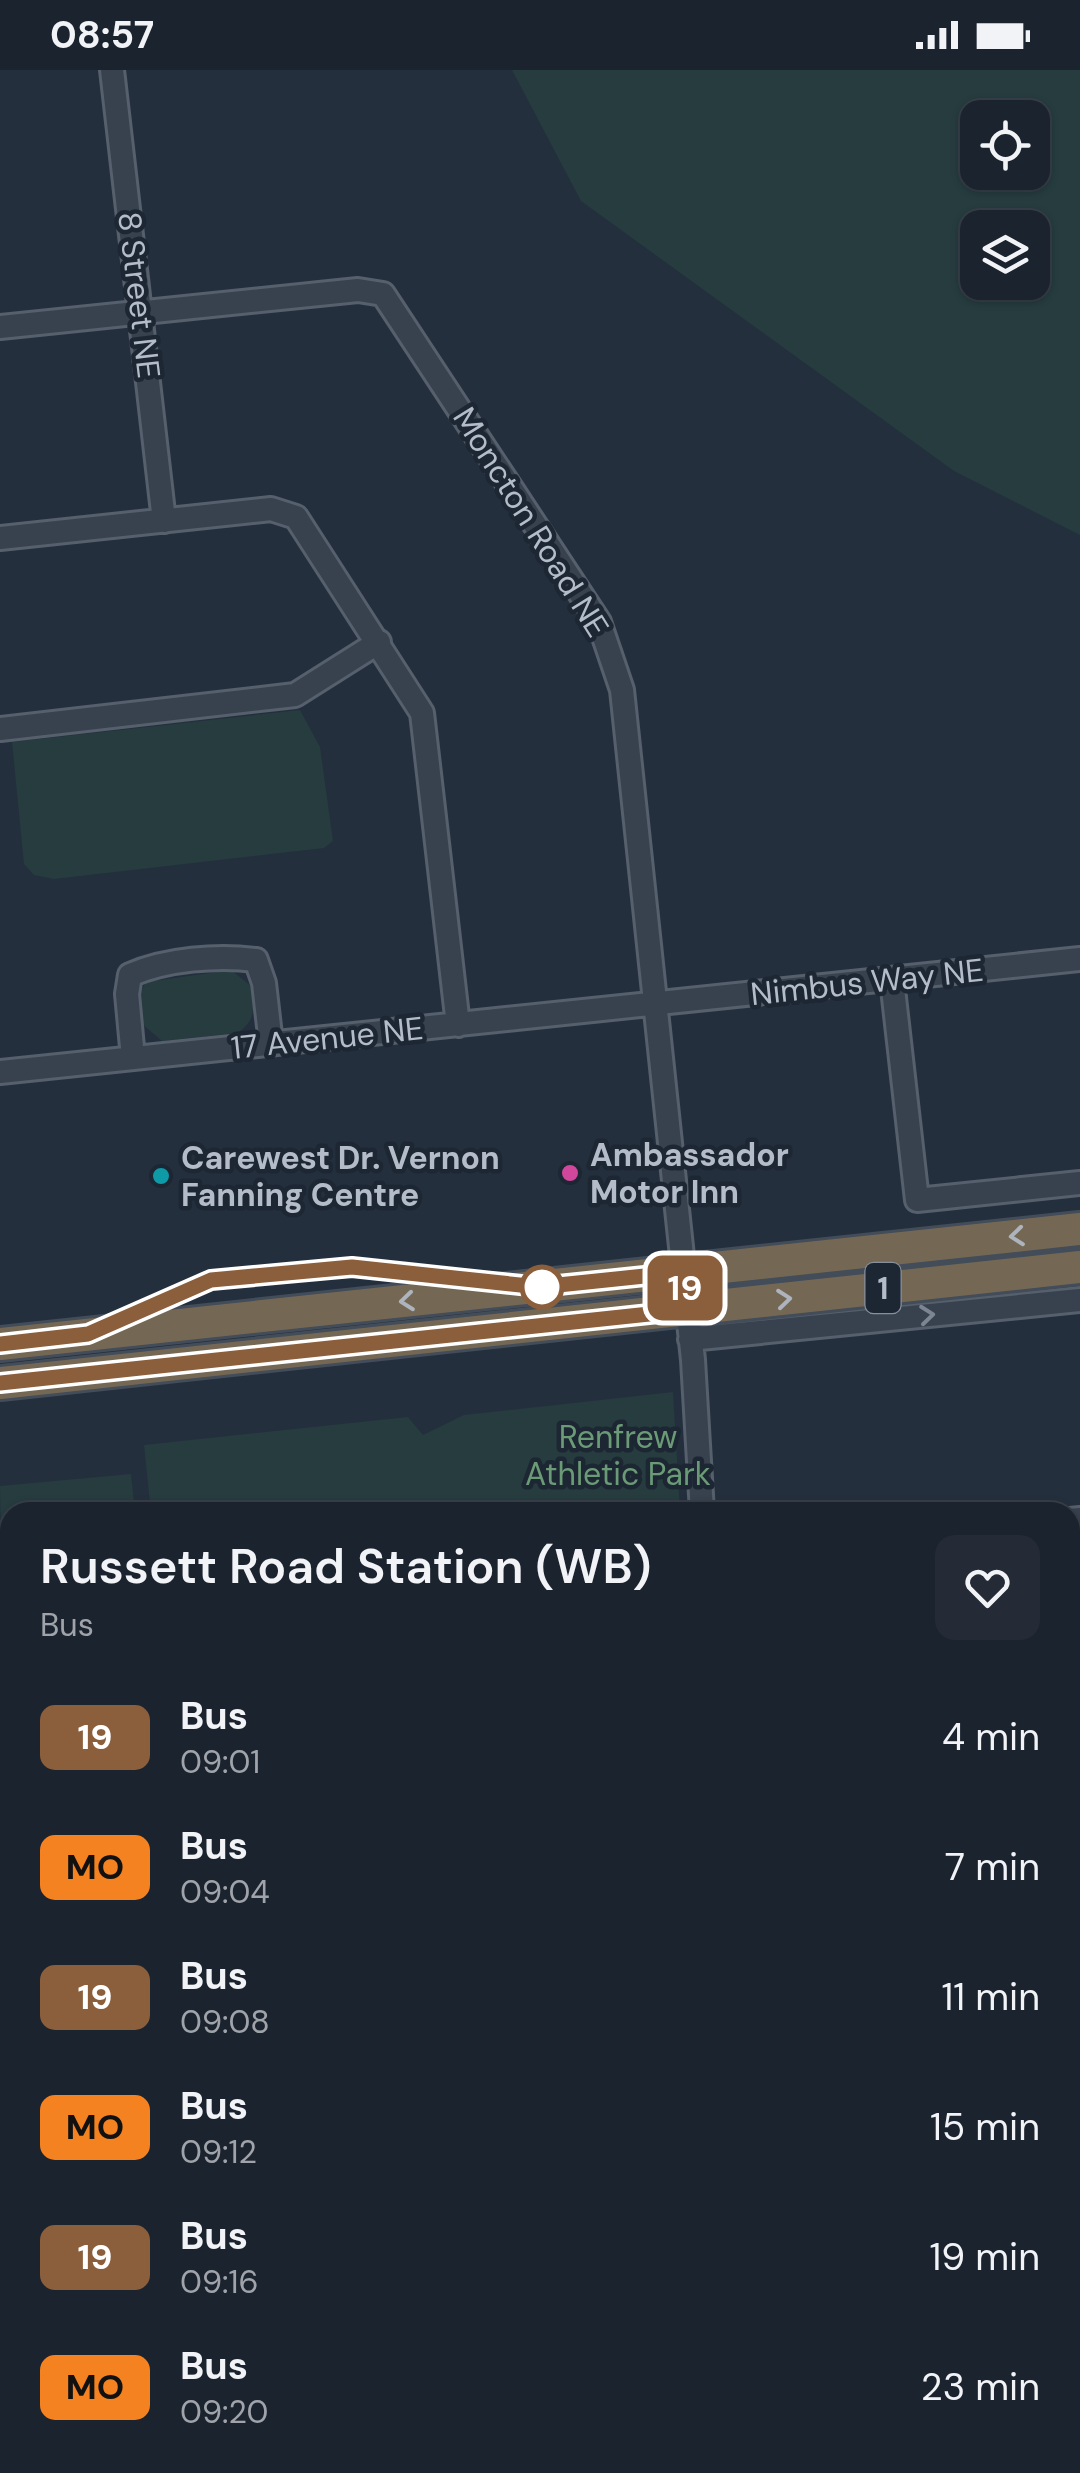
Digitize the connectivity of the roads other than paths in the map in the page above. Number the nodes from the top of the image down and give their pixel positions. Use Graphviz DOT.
graph roads {
  1 [pos="112,70"];
  2 [pos="141,312"];
  3 [pos="0,327"];
  4 [pos="164,521"];
  5 [pos="0,538"];
  6 [pos="378,642"];
  7 [pos="0,728"];
  8 [pos="1080,959"];
  9 [pos="892,980"];
  10 [pos="654,1006"];
  11 [pos="458,1025"];
  12 [pos="270,1044"];
  13 [pos="133,1058"];
  14 [pos="0,1072"];
  15 [pos="1080,1183"];
  16 [pos="1080,1229"];
  17 [pos="1080,1267"];
  18 [pos="683,1272"];
  19 [pos="1080,1300"];
  20 [pos="689,1325"];
  21 [pos="0,1344"];
  22 [pos="0,1383"];
  23 [pos="701,1502"];
  1 -- 2 [label="street, 8 Street NE"];
  2 -- 3 [label="street"];
  2 -- 4 [label="street, 8 Street NE"];
  2 -- 10 [label="street, Moncton Road NE"];
  4 -- 5 [label="street"];
  4 -- 6 [label="street"];
  6 -- 7 [label="street"];
  6 -- 11 [label="street"];
  8 -- 9 [label="street, Nimbus Way NE"];
  9 -- 10 [label="street, Nimbus Way NE"];
  9 -- 15 [label="street"];
  10 -- 11 [label="street, 17 Avenue NE"];
  10 -- 18 [label="street, Moncton Road NE"];
  11 -- 12 [label="street, 17 Avenue NE"];
  12 -- 13 [label="street, 17 Avenue NE"];
  12 -- 13 [label="street"];
  13 -- 14 [label="street, 17 Avenue NE"];
  16 -- 18 [label="highway, 1, one-way"];
  20 -- 17 [label="highway, 1, one-way"];
  18 -- 20 [label="street, Moncton Road NE"];
  18 -- 21 [label="highway, 1, one-way"];
  20 -- 19 [label="street, one-way"];
  20 -- 22 [label="highway, 1"];
  20 -- 23 [label="street, Moncton Road NE"];
}
